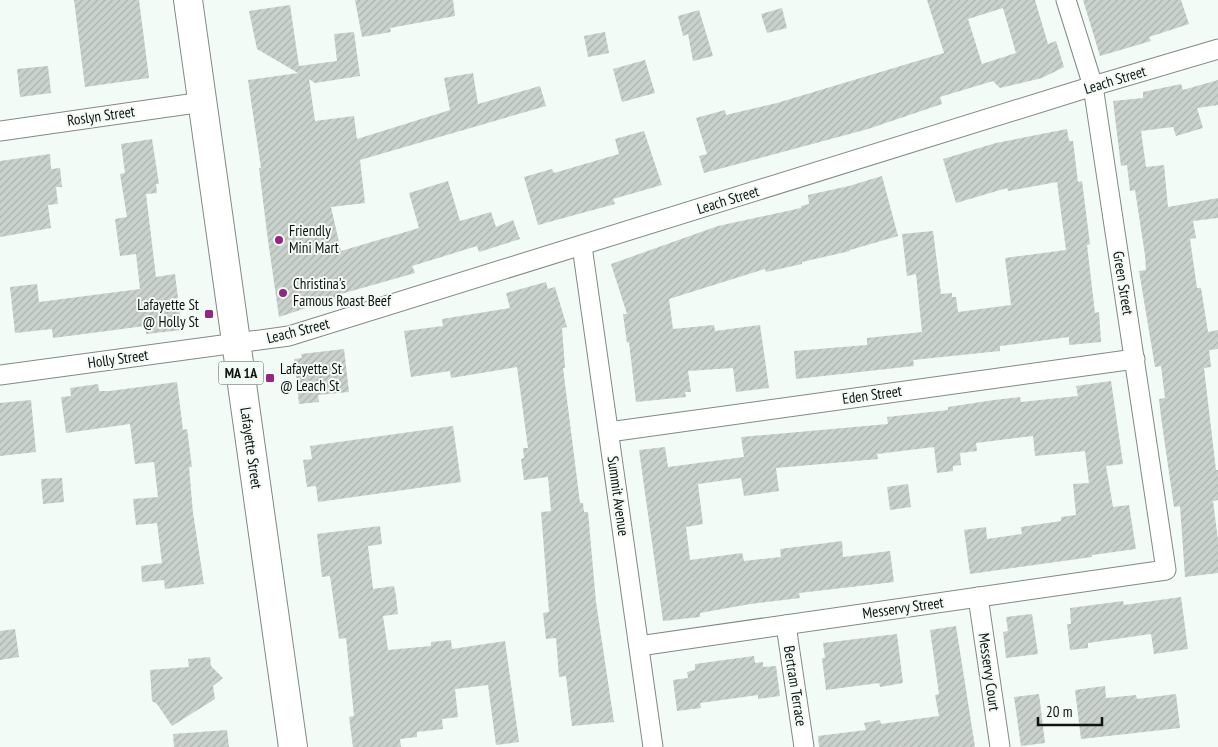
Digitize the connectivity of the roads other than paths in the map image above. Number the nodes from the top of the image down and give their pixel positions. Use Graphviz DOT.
graph roads {
  1 [pos="188,0"];
  2 [pos="1066,0"];
  3 [pos="1218,50"];
  4 [pos="1093,86"];
  5 [pos="203,102"];
  6 [pos="0,131"];
  7 [pos="582,246"];
  8 [pos="236,342"];
  9 [pos="1134,359"];
  10 [pos="0,375"];
  11 [pos="609,432"];
  12 [pos="1166,570"];
  13 [pos="978,597"];
  14 [pos="786,625"];
  15 [pos="639,646"];
  16 [pos="293,747"];
  17 [pos="653,747"];
  18 [pos="804,747"];
  19 [pos="1000,747"];
  1 -- 5 [label="highway, Lafayette Street / MA 1A"];
  2 -- 4 [label="street, Green Street"];
  3 -- 4 [label="street, Leach Street"];
  4 -- 7 [label="street, Leach Street"];
  4 -- 9 [label="street, Green Street"];
  5 -- 6 [label="street, Roslyn Street"];
  5 -- 8 [label="highway, Lafayette Street / MA 1A"];
  7 -- 8 [label="street, Leach Street"];
  7 -- 11 [label="street, Summit Avenue"];
  8 -- 10 [label="street, Holly Street"];
  8 -- 16 [label="highway, Lafayette Street / MA 1A"];
  9 -- 11 [label="street, Eden Street"];
  9 -- 12 [label="street, Green Street"];
  11 -- 15 [label="street, Summit Avenue"];
  12 -- 13 [label="street, Messervy Street"];
  13 -- 14 [label="street, Messervy Street"];
  13 -- 19 [label="street, Messervy Court"];
  14 -- 15 [label="street, Messervy Street"];
  14 -- 18 [label="street, Bertram Terrace"];
  15 -- 17 [label="street, Summit Avenue"];
}
